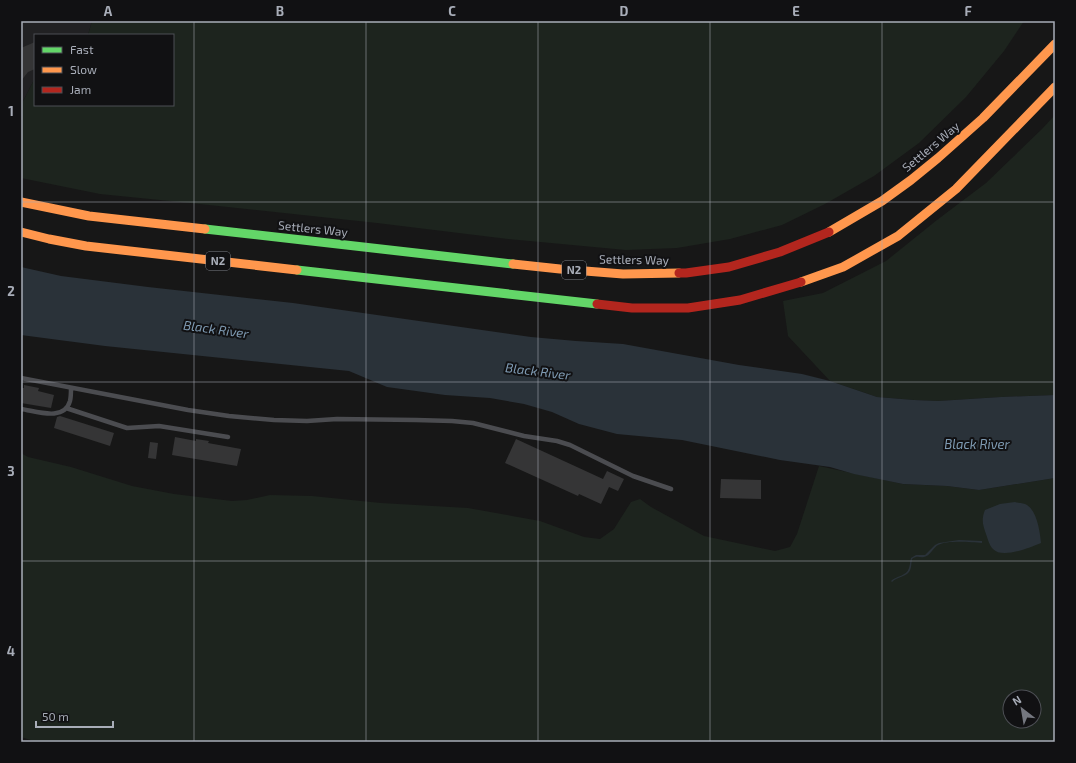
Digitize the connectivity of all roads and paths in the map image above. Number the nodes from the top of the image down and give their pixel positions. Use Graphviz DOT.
graph roads {
  1 [pos="1055,44"];
  2 [pos="1055,87"];
  3 [pos="21,202"];
  4 [pos="21,232"];
  5 [pos="21,378"];
  6 [pos="71,388"];
  7 [pos="66,408"];
  8 [pos="21,409"];
  9 [pos="228,437"];
  10 [pos="671,490"];
  1 -- 3 [label="highway, Settlers Way / N2"];
  2 -- 4 [label="highway, N2"];
  5 -- 6 [label="lane"];
  6 -- 7 [label="lane"];
  6 -- 10 [label="lane"];
  7 -- 8 [label="lane"];
  7 -- 9 [label="lane"];
}
